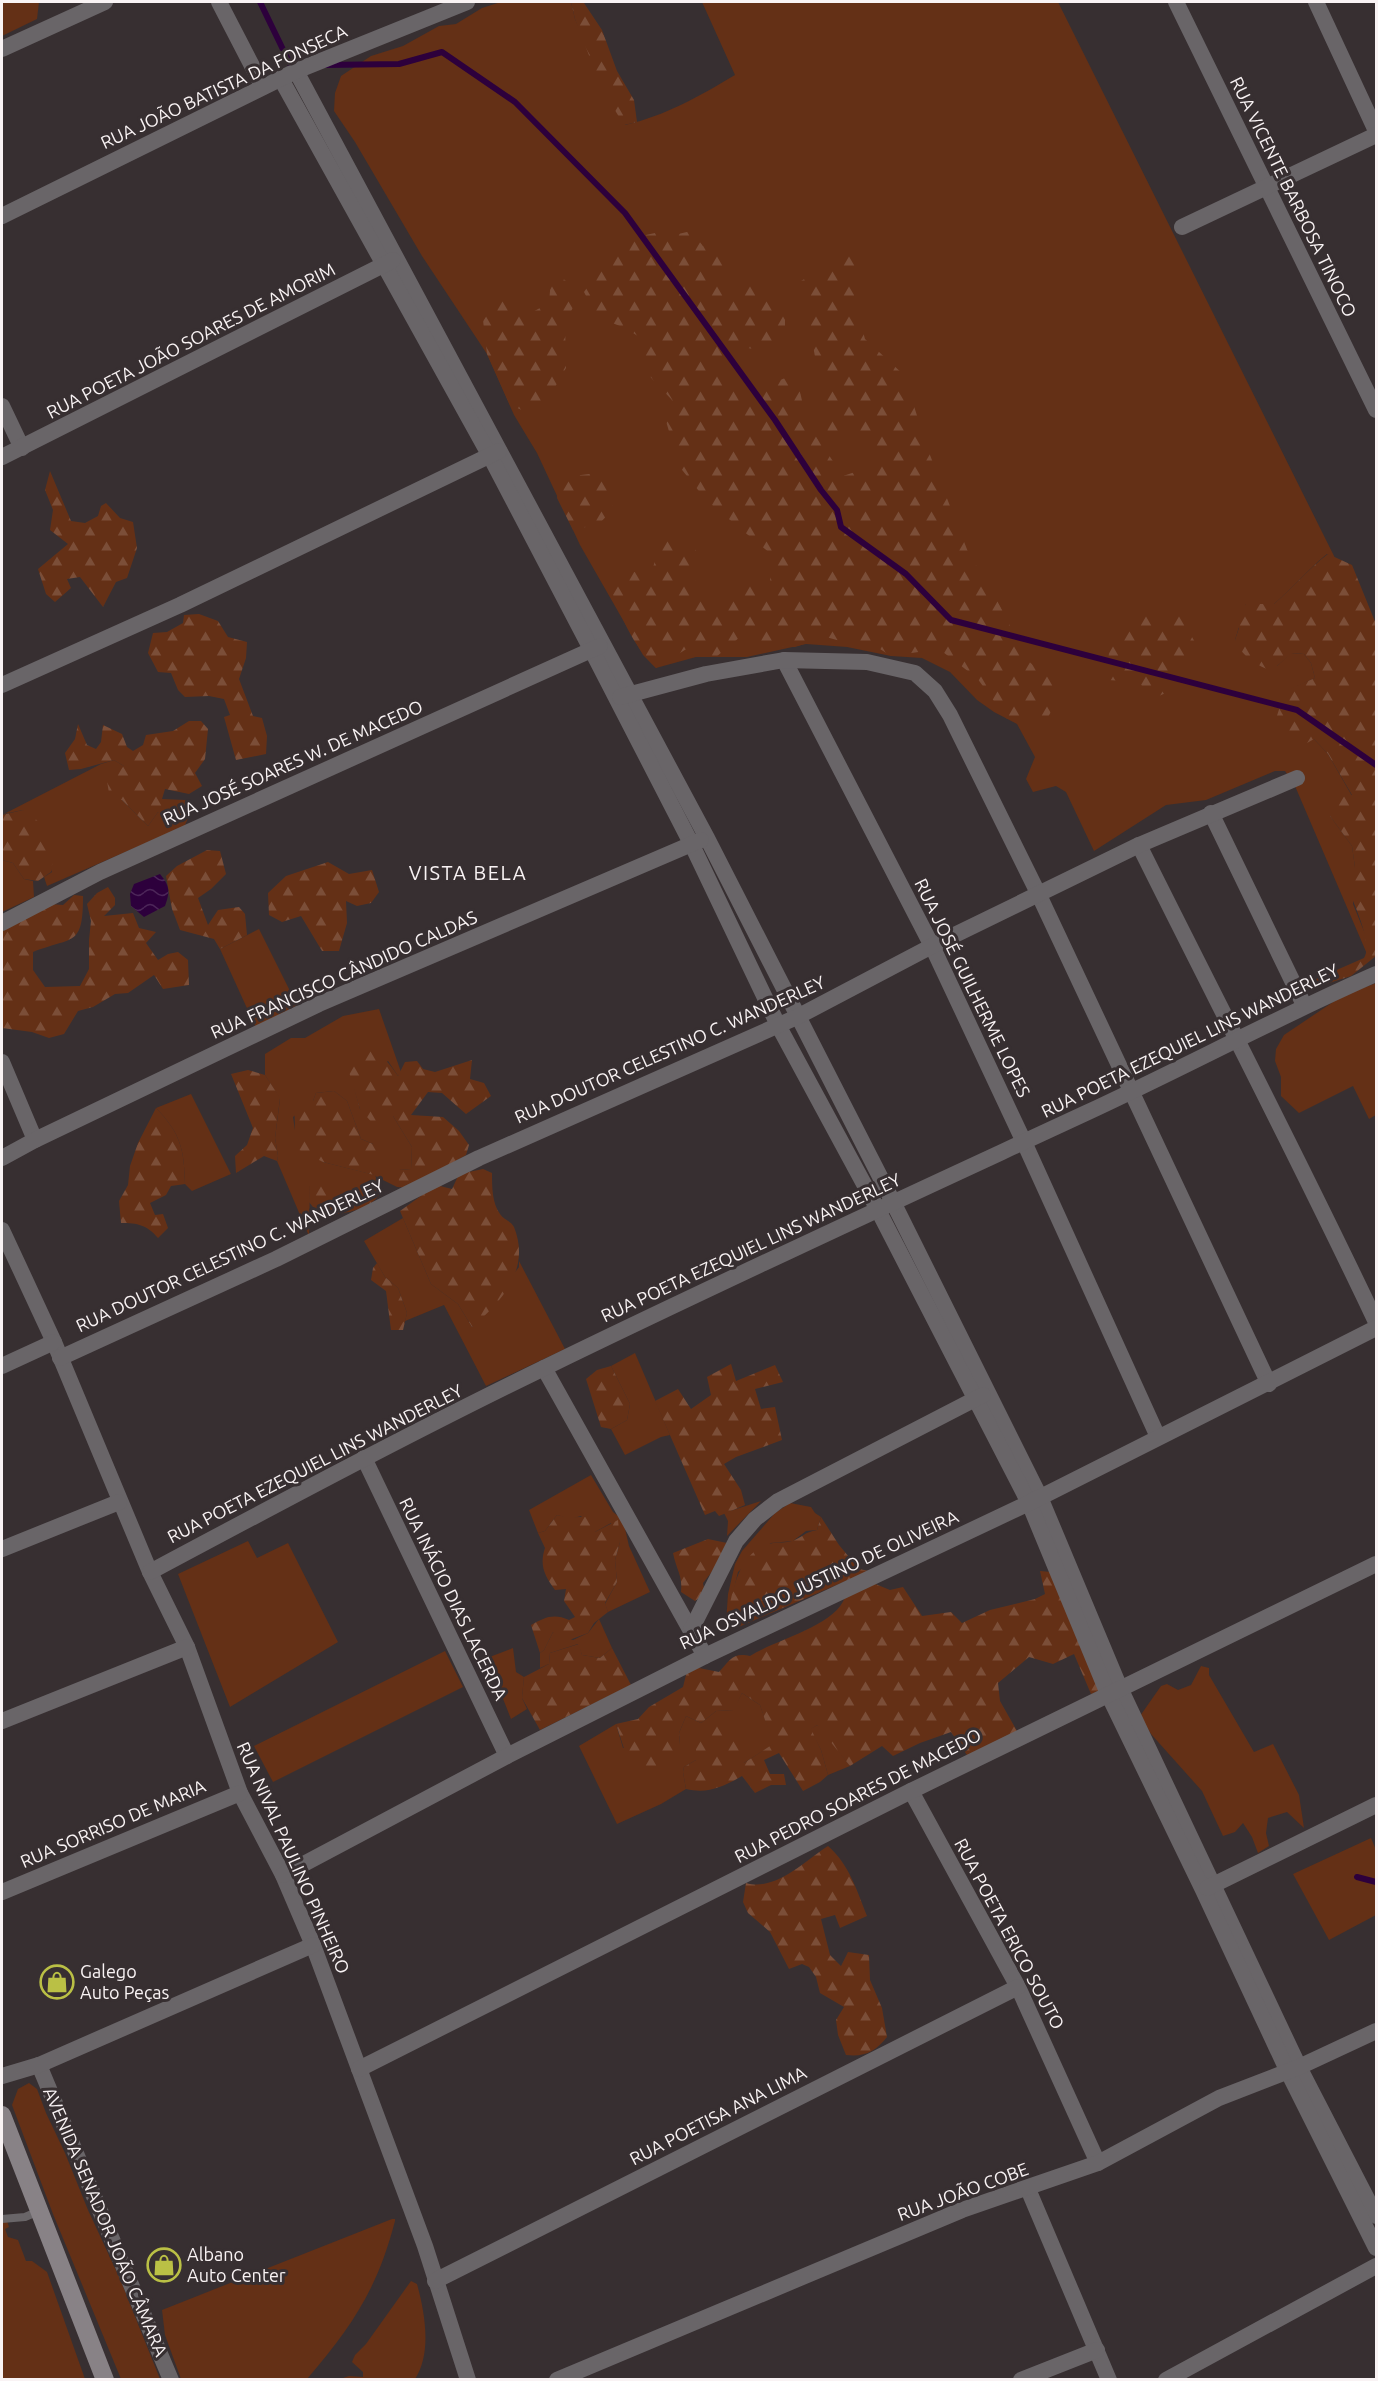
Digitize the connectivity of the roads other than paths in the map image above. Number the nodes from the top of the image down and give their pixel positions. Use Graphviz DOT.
graph roads {
  1 [pos="105,2"];
  2 [pos="219,2"];
  3 [pos="466,2"];
  4 [pos="1176,2"];
  5 [pos="1316,2"];
  6 [pos="2,49"];
  7 [pos="289,75"];
  8 [pos="263,87"];
  9 [pos="1377,133"];
  10 [pos="1266,188"];
  11 [pos="2,216"];
  12 [pos="1182,227"];
  13 [pos="391,261"];
  14 [pos="2,406"];
  15 [pos="1377,410"];
  16 [pos="22,448"];
  17 [pos="495,453"];
  18 [pos="2,457"];
  19 [pos="597,647"];
  20 [pos="784,660"];
  21 [pos="2,685"];
  22 [pos="623,696"];
  23 [pos="1298,778"];
  24 [pos="1211,813"];
  25 [pos="700,841"];
  26 [pos="1139,845"];
  27 [pos="1038,893"];
  28 [pos="2,923"];
  29 [pos="932,946"];
  30 [pos="1377,974"];
  31 [pos="1304,1005"];
  32 [pos="797,1017"];
  33 [pos="778,1025"];
  34 [pos="1236,1040"];
  35 [pos="2,1062"];
  36 [pos="1132,1092"];
  37 [pos="35,1140"];
  38 [pos="1024,1142"];
  39 [pos="2,1158"];
  40 [pos="893,1202"];
  41 [pos="877,1208"];
  42 [pos="2,1230"];
  43 [pos="1377,1322"];
  44 [pos="1377,1328"];
  45 [pos="54,1342"];
  46 [pos="60,1358"];
  47 [pos="2,1366"];
  48 [pos="544,1368"];
  49 [pos="1269,1384"];
  50 [pos="981,1396"];
  51 [pos="1158,1437"];
  52 [pos="364,1458"];
  53 [pos="1035,1500"];
  54 [pos="119,1502"];
  55 [pos="2,1549"];
  56 [pos="1377,1564"];
  57 [pos="150,1572"];
  58 [pos="691,1629"];
  59 [pos="187,1647"];
  60 [pos="705,1656"];
  61 [pos="1114,1691"];
  62 [pos="2,1721"];
  63 [pos="507,1756"];
  64 [pos="910,1791"];
  65 [pos="240,1792"];
  66 [pos="1377,1805"];
  67 [pos="283,1875"];
  68 [pos="1209,1887"];
  69 [pos="2,1892"];
  70 [pos="312,1945"];
  71 [pos="1018,1987"];
  72 [pos="1377,2031"];
  73 [pos="39,2065"];
  74 [pos="359,2069"];
  75 [pos="1293,2070"];
  76 [pos="2,2076"];
  77 [pos="2,2115"];
  78 [pos="1098,2163"];
  79 [pos="1028,2189"];
  80 [pos="39,2211"];
  81 [pos="1377,2216"];
  82 [pos="2,2219"];
  83 [pos="1377,2248"];
  84 [pos="1377,2266"];
  85 [pos="435,2280"];
  86 [pos="1097,2350"];
  87 [pos="105,2379"];
  88 [pos="171,2379"];
  89 [pos="468,2379"];
  90 [pos="557,2379"];
  91 [pos="1021,2379"];
  92 [pos="1109,2379"];
  93 [pos="1166,2379"];
  1 -- 6 [label="street"];
  2 -- 8 [label="street"];
  3 -- 7 [label="street, RUA JOÃO BATISTA DA FONSECA"];
  4 -- 10 [label="street, RUA VICENTE BARBOSA TINOCO"];
  5 -- 9 [label="street"];
  7 -- 8 [label="street, RUA JOÃO BATISTA DA FONSECA"];
  7 -- 13 [label="street"];
  8 -- 11 [label="street, RUA JOÃO BATISTA DA FONSECA"];
  9 -- 10 [label="street"];
  10 -- 12 [label="street"];
  10 -- 15 [label="street, RUA VICENTE BARBOSA TINOCO"];
  13 -- 16 [label="street, RUA POETA JOÃO SOARES DE AMORIM"];
  13 -- 17 [label="street"];
  14 -- 16 [label="street"];
  16 -- 18 [label="street, RUA POETA JOÃO SOARES DE AMORIM"];
  17 -- 19 [label="street"];
  17 -- 21 [label="street"];
  19 -- 22 [label="street"];
  19 -- 28 [label="street, RUA JOSÉ SOARES W. DE MACEDO"];
  20 -- 22 [label="street"];
  20 -- 27 [label="street"];
  20 -- 29 [label="street, RUA JOSÉ GUILHERME LOPES"];
  22 -- 25 [label="street"];
  23 -- 24 [label="street, RUA DOUTOR CELESTINO C. WANDERLEY"];
  24 -- 26 [label="street, RUA DOUTOR CELESTINO C. WANDERLEY"];
  24 -- 31 [label="street"];
  25 -- 32 [label="street"];
  25 -- 33 [label="street"];
  25 -- 37 [label="street, RUA FRANCISCO CÂNDIDO CALDAS"];
  26 -- 27 [label="street, RUA DOUTOR CELESTINO C. WANDERLEY"];
  26 -- 34 [label="street"];
  27 -- 29 [label="street, RUA DOUTOR CELESTINO C. WANDERLEY"];
  27 -- 36 [label="street"];
  29 -- 32 [label="street, RUA DOUTOR CELESTINO C. WANDERLEY"];
  29 -- 38 [label="street, RUA JOSÉ GUILHERME LOPES"];
  30 -- 31 [label="street, RUA POETA EZEQUIEL LINS WANDERLEY"];
  31 -- 34 [label="street, RUA POETA EZEQUIEL LINS WANDERLEY"];
  32 -- 33 [label="street, RUA DOUTOR CELESTINO C. WANDERLEY"];
  32 -- 40 [label="street"];
  33 -- 41 [label="street"];
  33 -- 46 [label="street, RUA DOUTOR CELESTINO C. WANDERLEY"];
  34 -- 36 [label="street, RUA POETA EZEQUIEL LINS WANDERLEY"];
  34 -- 43 [label="street"];
  35 -- 37 [label="street"];
  36 -- 38 [label="street, RUA POETA EZEQUIEL LINS WANDERLEY"];
  36 -- 49 [label="street"];
  37 -- 39 [label="street, RUA FRANCISCO CÂNDIDO CALDAS"];
  38 -- 40 [label="street, RUA POETA EZEQUIEL LINS WANDERLEY"];
  38 -- 51 [label="street, RUA JOSÉ GUILHERME LOPES"];
  40 -- 41 [label="street, RUA POETA EZEQUIEL LINS WANDERLEY"];
  40 -- 50 [label="street"];
  41 -- 48 [label="street, RUA POETA EZEQUIEL LINS WANDERLEY"];
  41 -- 50 [label="street"];
  42 -- 45 [label="street, RUA NIVAL PAULINO PINHEIRO"];
  44 -- 49 [label="street, RUA OSVALDO JUSTINO DE OLIVEIRA"];
  45 -- 46 [label="street, RUA NIVAL PAULINO PINHEIRO"];
  45 -- 47 [label="street"];
  46 -- 54 [label="street, RUA NIVAL PAULINO PINHEIRO"];
  48 -- 52 [label="street, RUA POETA EZEQUIEL LINS WANDERLEY"];
  48 -- 58 [label="street"];
  49 -- 51 [label="street, RUA OSVALDO JUSTINO DE OLIVEIRA"];
  50 -- 53 [label="street"];
  50 -- 58 [label="street"];
  51 -- 53 [label="street, RUA OSVALDO JUSTINO DE OLIVEIRA"];
  52 -- 57 [label="street, RUA POETA EZEQUIEL LINS WANDERLEY"];
  52 -- 63 [label="street, RUA INÁCIO DIAS LACERDA"];
  53 -- 60 [label="street, RUA OSVALDO JUSTINO DE OLIVEIRA"];
  53 -- 61 [label="street"];
  54 -- 55 [label="street"];
  54 -- 57 [label="street, RUA NIVAL PAULINO PINHEIRO"];
  56 -- 61 [label="street, RUA PEDRO SOARES DE MACEDO"];
  57 -- 59 [label="street, RUA NIVAL PAULINO PINHEIRO"];
  58 -- 60 [label="street"];
  59 -- 62 [label="street"];
  59 -- 65 [label="street, RUA NIVAL PAULINO PINHEIRO"];
  60 -- 63 [label="street, RUA OSVALDO JUSTINO DE OLIVEIRA"];
  61 -- 64 [label="street, RUA PEDRO SOARES DE MACEDO"];
  61 -- 68 [label="street"];
  63 -- 67 [label="street, RUA OSVALDO JUSTINO DE OLIVEIRA"];
  64 -- 71 [label="street, RUA POETA ERICO SOUTO"];
  64 -- 74 [label="street, RUA PEDRO SOARES DE MACEDO"];
  65 -- 67 [label="street, RUA NIVAL PAULINO PINHEIRO"];
  65 -- 69 [label="street, RUA SORRISO DE MARIA"];
  66 -- 68 [label="street"];
  67 -- 70 [label="street, RUA NIVAL PAULINO PINHEIRO"];
  68 -- 75 [label="street"];
  70 -- 73 [label="street"];
  70 -- 74 [label="street, RUA NIVAL PAULINO PINHEIRO"];
  71 -- 78 [label="street, RUA POETA ERICO SOUTO"];
  71 -- 85 [label="street, RUA POETISA ANA LIMA"];
  72 -- 75 [label="street, RUA JOÃO COBE"];
  73 -- 76 [label="street"];
  73 -- 88 [label="street, AVENIDA SENADOR JOÃO CÂMARA"];
  74 -- 85 [label="street, RUA NIVAL PAULINO PINHEIRO"];
  75 -- 78 [label="street, RUA JOÃO COBE"];
  75 -- 81 [label="street"];
  75 -- 83 [label="street"];
  77 -- 80 [label="main road"];
  78 -- 79 [label="street, RUA JOÃO COBE"];
  79 -- 86 [label="street"];
  79 -- 90 [label="street, RUA JOÃO COBE"];
  80 -- 82 [label="lane"];
  80 -- 87 [label="main road"];
  84 -- 93 [label="street"];
  85 -- 89 [label="street, RUA NIVAL PAULINO PINHEIRO"];
  86 -- 91 [label="street"];
  86 -- 92 [label="street"];
}
